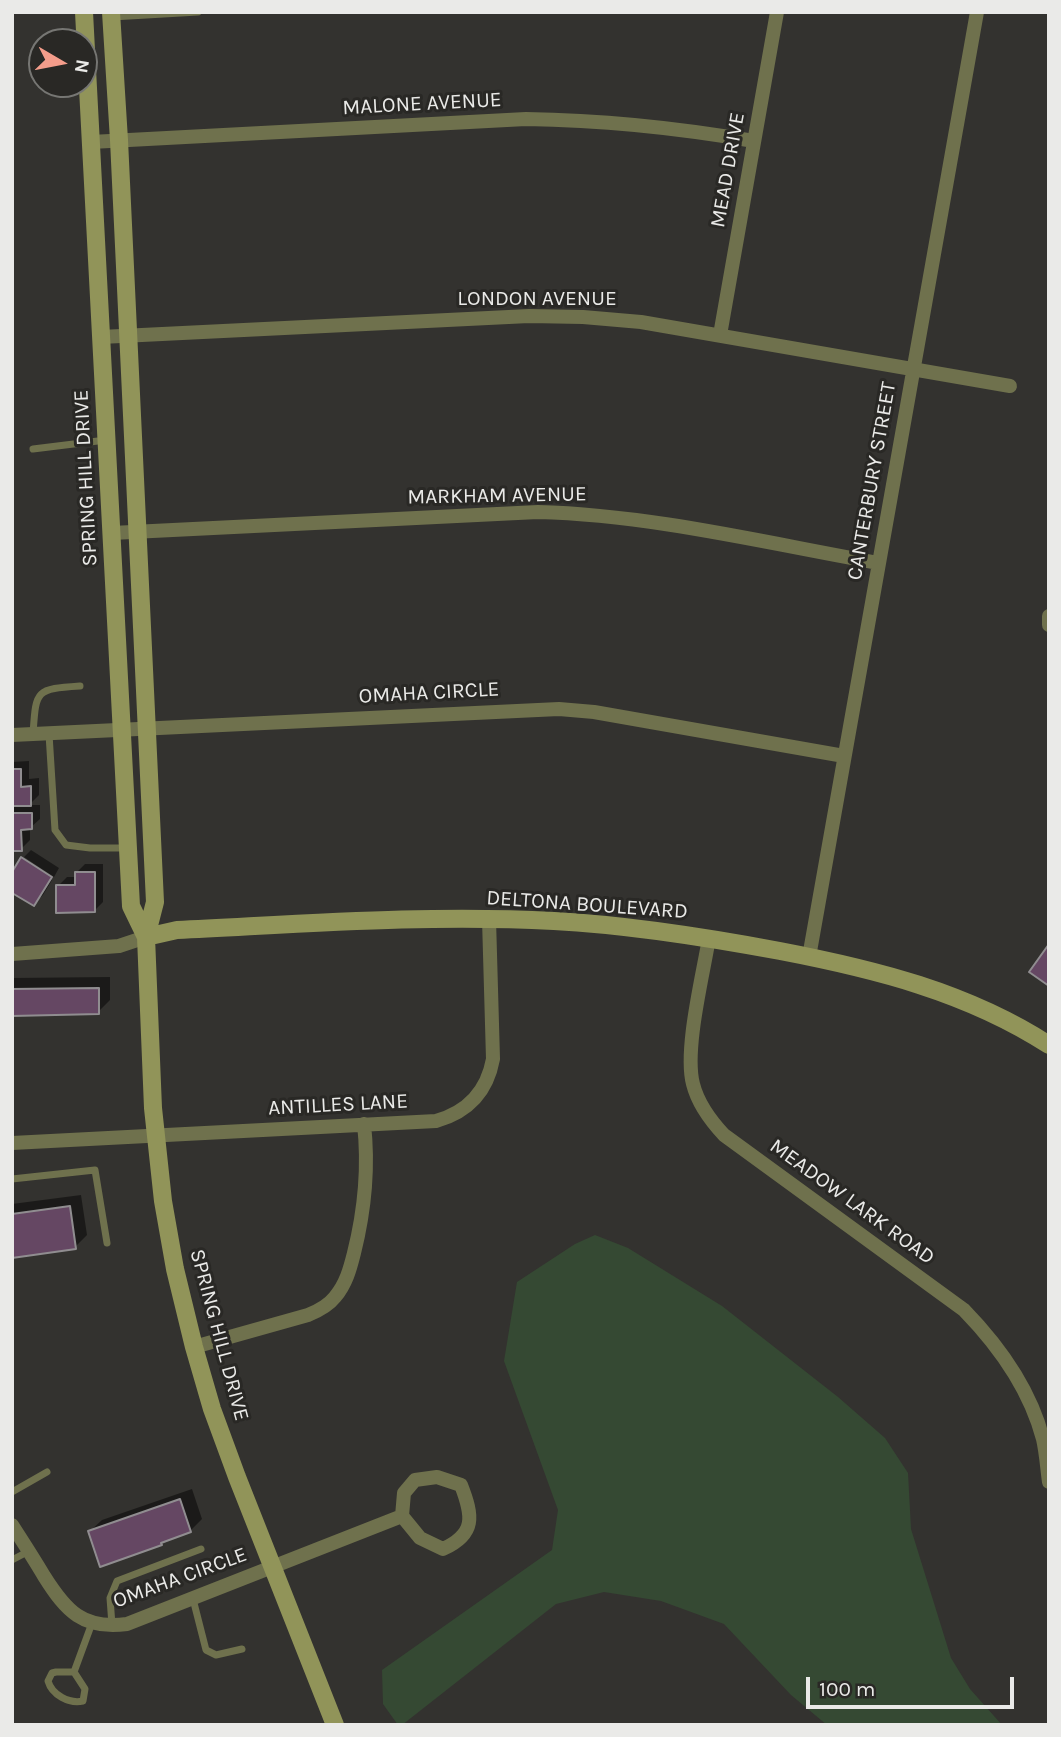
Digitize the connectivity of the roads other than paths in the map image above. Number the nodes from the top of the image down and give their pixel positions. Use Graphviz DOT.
graph roads {
  1 [pos="84,12"];
  2 [pos="198,12"];
  3 [pos="778,12"];
  4 [pos="977,12"];
  5 [pos="144,13"];
  6 [pos="177,13"];
  7 [pos="111,14"];
  8 [pos="119,140"];
  9 [pos="754,141"];
  10 [pos="91,142"];
  11 [pos="720,335"];
  12 [pos="129,336"];
  13 [pos="101,337"];
  14 [pos="914,369"];
  15 [pos="1010,387"];
  16 [pos="107,440"];
  17 [pos="33,449"];
  18 [pos="139,531"];
  19 [pos="112,533"];
  20 [pos="879,563"];
  21 [pos="1049,616"];
  22 [pos="1049,625"];
  23 [pos="79,686"];
  24 [pos="147,727"];
  25 [pos="122,730"];
  26 [pos="33,734"];
  27 [pos="49,734"];
  28 [pos="12,735"];
  29 [pos="844,757"];
  30 [pos="129,848"];
  31 [pos="489,919"];
  32 [pos="146,937"];
  33 [pos="709,938"];
  34 [pos="12,954"];
  35 [pos="808,957"];
  36 [pos="1049,1045"];
  37 [pos="364,1124"];
  38 [pos="155,1135"];
  39 [pos="12,1143"];
  40 [pos="12,1179"];
  41 [pos="107,1243"];
  42 [pos="194,1347"];
  43 [pos="47,1472"];
  44 [pos="1048,1473"];
  45 [pos="12,1492"];
  46 [pos="402,1516"];
  47 [pos="12,1525"];
  48 [pos="201,1549"];
  49 [pos="29,1551"];
  50 [pos="12,1560"];
  51 [pos="272,1567"];
  52 [pos="192,1598"];
  53 [pos="92,1623"];
  54 [pos="112,1626"];
  55 [pos="242,1648"];
  56 [pos="74,1672"];
  57 [pos="334,1725"];
  1 -- 10 [label="main road, SPRING HILL DRIVE"];
  2 -- 6 [label="lane"];
  3 -- 9 [label="street, MEAD DRIVE"];
  4 -- 14 [label="street, CANTERBURY STREET"];
  5 -- 6 [label="lane"];
  5 -- 7 [label="lane"];
  7 -- 8 [label="main road, SPRING HILL DRIVE"];
  8 -- 9 [label="street, MALONE AVENUE"];
  8 -- 10 [label="street, MALONE AVENUE"];
  8 -- 12 [label="main road, SPRING HILL DRIVE"];
  9 -- 11 [label="street, MEAD DRIVE"];
  10 -- 13 [label="main road, SPRING HILL DRIVE"];
  11 -- 12 [label="street, LONDON AVENUE"];
  11 -- 14 [label="street, LONDON AVENUE"];
  12 -- 13 [label="street, LONDON AVENUE"];
  12 -- 18 [label="main road, SPRING HILL DRIVE"];
  13 -- 16 [label="main road, SPRING HILL DRIVE"];
  14 -- 15 [label="street, LONDON AVENUE"];
  14 -- 20 [label="street, CANTERBURY STREET"];
  16 -- 17 [label="lane"];
  16 -- 19 [label="main road, SPRING HILL DRIVE"];
  18 -- 19 [label="street, MARKHAM AVENUE"];
  18 -- 20 [label="street, MARKHAM AVENUE"];
  18 -- 24 [label="main road, SPRING HILL DRIVE"];
  19 -- 25 [label="main road, SPRING HILL DRIVE"];
  20 -- 29 [label="street, CANTERBURY STREET"];
  21 -- 22 [label="street"];
  23 -- 26 [label="lane"];
  24 -- 25 [label="street, OMAHA CIRCLE"];
  24 -- 29 [label="street, OMAHA CIRCLE"];
  24 -- 32 [label="main road, SPRING HILL DRIVE"];
  25 -- 27 [label="street, OMAHA CIRCLE"];
  25 -- 30 [label="main road, SPRING HILL DRIVE"];
  26 -- 27 [label="street, OMAHA CIRCLE"];
  26 -- 28 [label="street, OMAHA CIRCLE"];
  27 -- 30 [label="lane"];
  29 -- 35 [label="street, CANTERBURY STREET"];
  30 -- 32 [label="main road, SPRING HILL DRIVE"];
  31 -- 32 [label="main road, DELTONA BOULEVARD"];
  31 -- 33 [label="main road, DELTONA BOULEVARD"];
  31 -- 37 [label="street, ANTILLES LANE"];
  32 -- 34 [label="street"];
  32 -- 38 [label="main road, SPRING HILL DRIVE"];
  33 -- 35 [label="main road, DELTONA BOULEVARD"];
  33 -- 44 [label="street, MEADOW LARK ROAD"];
  35 -- 36 [label="main road, DELTONA BOULEVARD"];
  37 -- 38 [label="street, ANTILLES LANE"];
  37 -- 42 [label="street"];
  38 -- 39 [label="street, ANTILLES LANE"];
  38 -- 42 [label="main road, SPRING HILL DRIVE"];
  40 -- 41 [label="lane"];
  42 -- 51 [label="main road, SPRING HILL DRIVE"];
  43 -- 45 [label="lane"];
  46 -- 46 [label="street"];
  46 -- 51 [label="street, OMAHA CIRCLE"];
  47 -- 49 [label="street, OMAHA CIRCLE"];
  48 -- 54 [label="lane"];
  49 -- 50 [label="lane"];
  49 -- 53 [label="street, OMAHA CIRCLE"];
  51 -- 52 [label="street, OMAHA CIRCLE"];
  51 -- 57 [label="main road, SPRING HILL DRIVE"];
  52 -- 54 [label="street, OMAHA CIRCLE"];
  52 -- 55 [label="lane"];
  53 -- 54 [label="street, OMAHA CIRCLE"];
  53 -- 56 [label="lane"];
  56 -- 56 [label="lane"];
}
